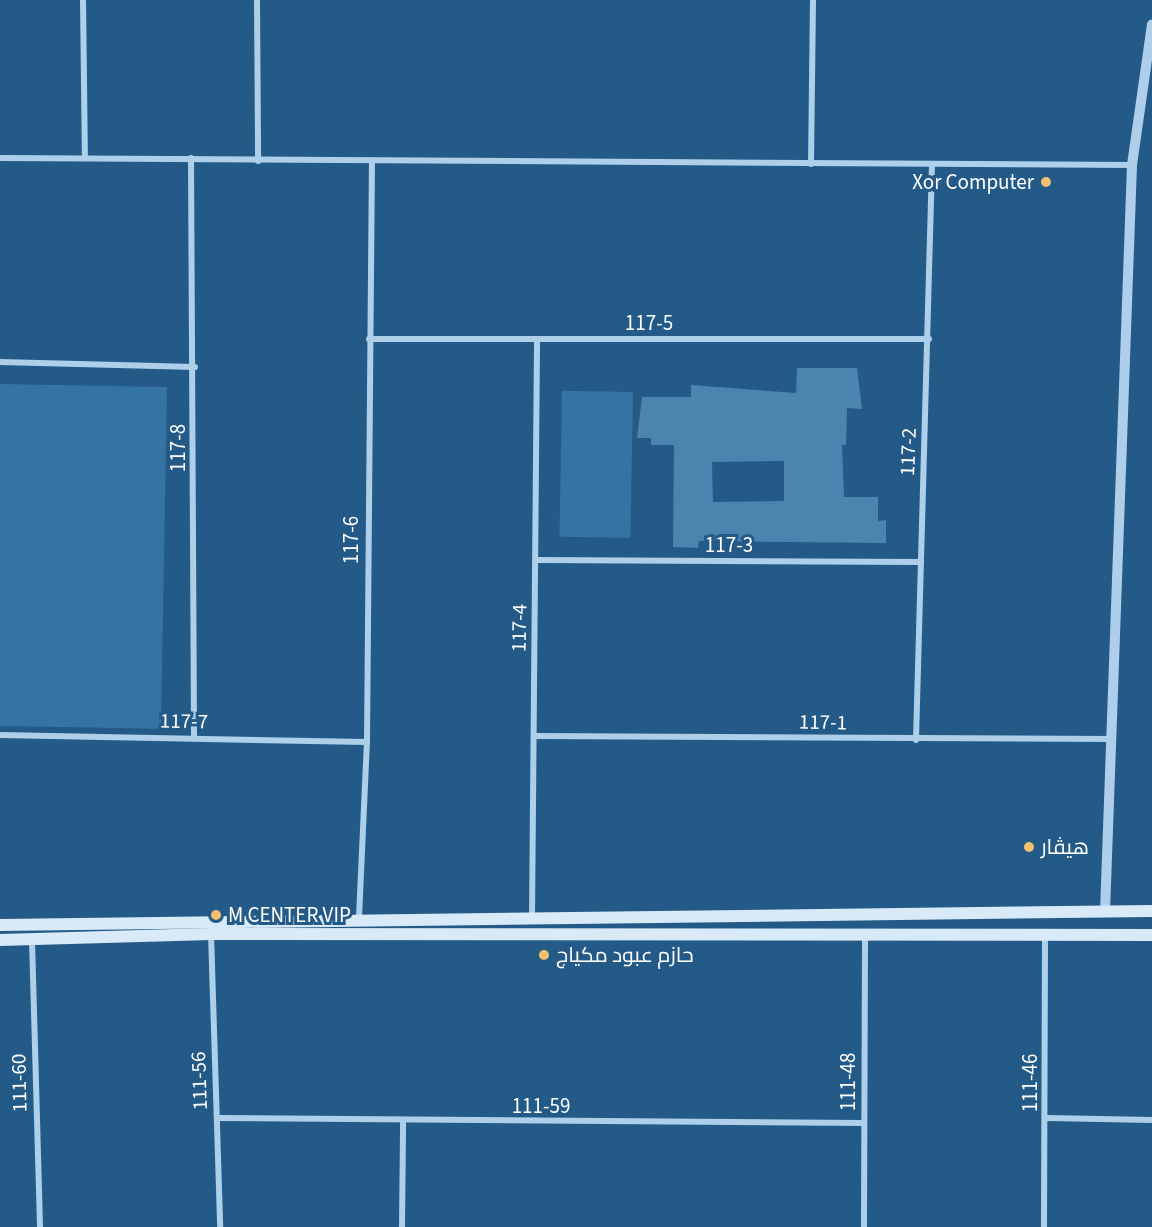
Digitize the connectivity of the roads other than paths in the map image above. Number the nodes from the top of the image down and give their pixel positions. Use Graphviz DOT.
graph roads {
  1 [pos="83,0"];
  2 [pos="257,0"];
  3 [pos="813,0"];
  4 [pos="1152,24"];
  5 [pos="1149,52"];
  6 [pos="85,157"];
  7 [pos="0,158"];
  8 [pos="191,158"];
  9 [pos="258,161"];
  10 [pos="372,162"];
  11 [pos="811,164"];
  12 [pos="932,164"];
  13 [pos="1132,165"];
  14 [pos="369,339"];
  15 [pos="928,339"];
  16 [pos="537,340"];
  17 [pos="0,362"];
  18 [pos="195,367"];
  19 [pos="536,560"];
  20 [pos="921,562"];
  21 [pos="0,735"];
  22 [pos="534,736"];
  23 [pos="194,738"];
  24 [pos="1110,739"];
  25 [pos="916,740"];
  26 [pos="367,742"];
  27 [pos="1152,911"];
  28 [pos="1105,912"];
  29 [pos="359,917"];
  30 [pos="532,918"];
  31 [pos="0,925"];
  32 [pos="211,934"];
  33 [pos="1152,935"];
  34 [pos="865,937"];
  35 [pos="1045,938"];
  36 [pos="32,939"];
  37 [pos="0,940"];
  38 [pos="217,1118"];
  39 [pos="1047,1118"];
  40 [pos="1152,1120"];
  41 [pos="403,1123"];
  42 [pos="864,1123"];
  43 [pos="40,1227"];
  44 [pos="220,1227"];
  45 [pos="402,1227"];
  46 [pos="864,1227"];
  47 [pos="1044,1227"];
  1 -- 6 [label="street"];
  2 -- 9 [label="street"];
  3 -- 11 [label="street"];
  4 -- 5 [label="street"];
  5 -- 13 [label="street"];
  6 -- 7 [label="street"];
  6 -- 8 [label="street"];
  8 -- 9 [label="street"];
  8 -- 18 [label="street, 117-8"];
  9 -- 10 [label="street"];
  10 -- 11 [label="street"];
  10 -- 14 [label="street, 117-6"];
  11 -- 12 [label="street"];
  12 -- 13 [label="street"];
  12 -- 15 [label="street, 117-2"];
  13 -- 24 [label="street"];
  14 -- 16 [label="street, 117-5"];
  14 -- 26 [label="street, 117-6"];
  15 -- 16 [label="street, 117-5"];
  15 -- 20 [label="street, 117-2"];
  16 -- 19 [label="street, 117-4"];
  17 -- 18 [label="street"];
  18 -- 23 [label="street, 117-8"];
  19 -- 20 [label="street, 117-3"];
  19 -- 22 [label="street, 117-4"];
  20 -- 25 [label="street, 117-2"];
  21 -- 23 [label="street, 117-7"];
  22 -- 25 [label="street, 117-1"];
  22 -- 30 [label="street, 117-4"];
  23 -- 26 [label="street, 117-7"];
  24 -- 25 [label="street, 117-1"];
  24 -- 28 [label="street"];
  26 -- 29 [label="street, 117-6"];
  27 -- 28 [label="main road"];
  28 -- 30 [label="main road"];
  29 -- 30 [label="main road"];
  29 -- 31 [label="main road"];
  32 -- 34 [label="main road"];
  32 -- 36 [label="main road"];
  32 -- 38 [label="street, 111-56"];
  33 -- 35 [label="main road"];
  34 -- 35 [label="main road"];
  34 -- 42 [label="street, 111-48"];
  35 -- 39 [label="street, 111-46"];
  36 -- 37 [label="main road"];
  36 -- 43 [label="street, 111-60"];
  38 -- 41 [label="street, 111-59"];
  38 -- 44 [label="street, 111-56"];
  39 -- 40 [label="street"];
  39 -- 47 [label="street, 111-46"];
  41 -- 42 [label="street, 111-59"];
  41 -- 45 [label="street"];
  42 -- 46 [label="street, 111-48"];
}
